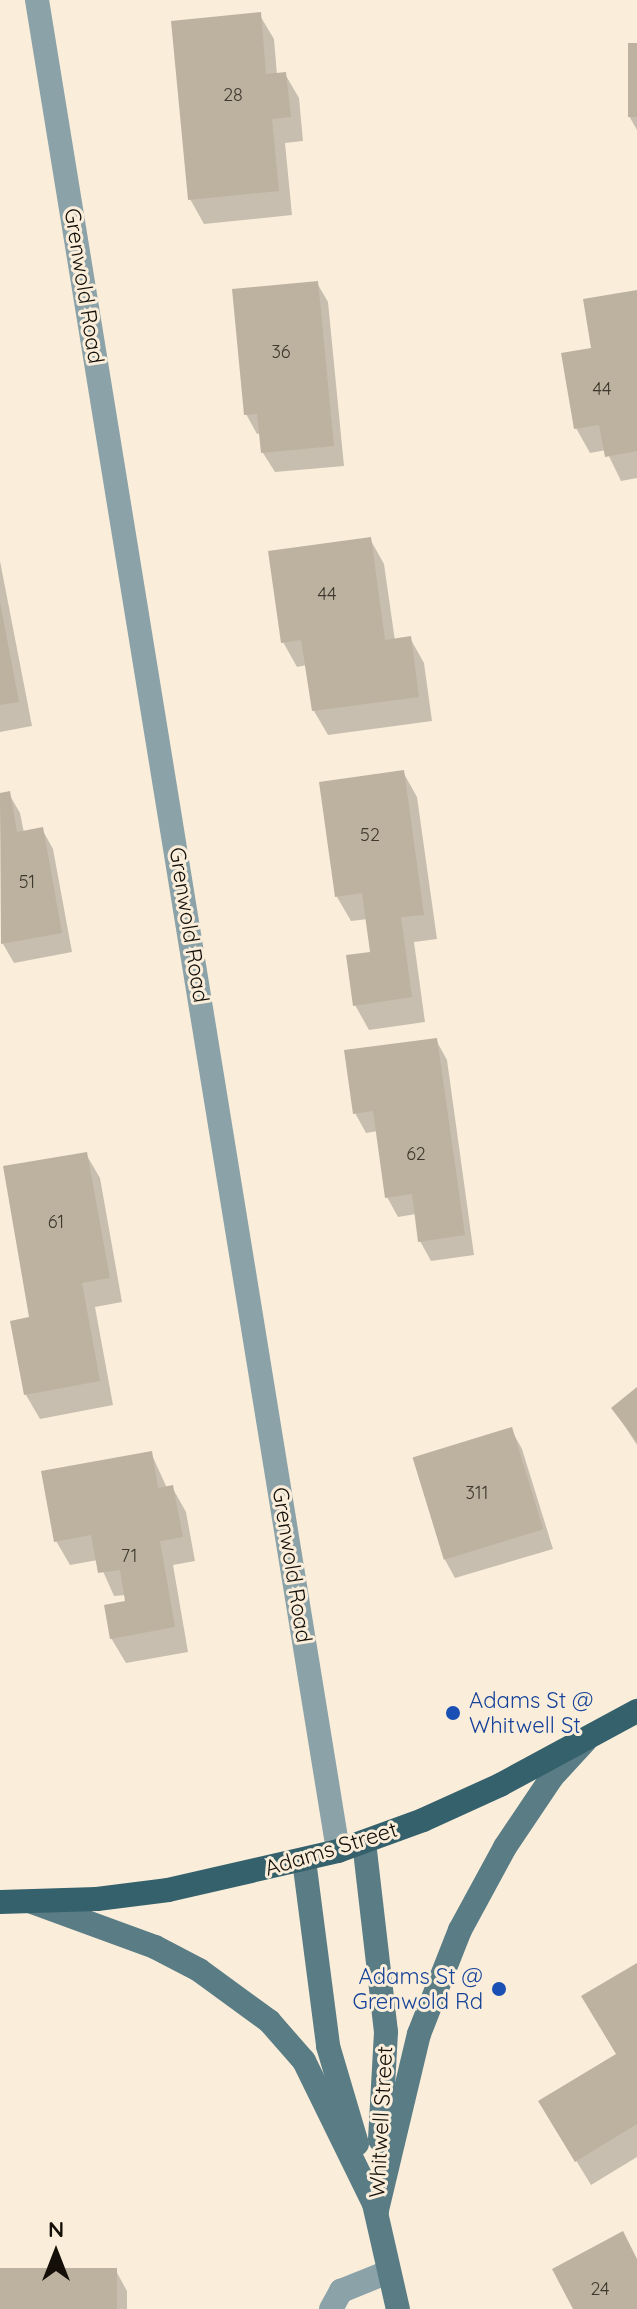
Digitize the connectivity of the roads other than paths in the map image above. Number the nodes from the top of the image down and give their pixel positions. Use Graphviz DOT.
graph roads {
  1 [pos="37,0"];
  2 [pos="637,1711"];
  3 [pos="588,1738"];
  4 [pos="364,1842"];
  5 [pos="338,1851"];
  6 [pos="304,1860"];
  7 [pos="0,1902"];
  8 [pos="32,1902"];
  9 [pos="377,2210"];
  10 [pos="388,2272"];
  11 [pos="331,2309"];
  12 [pos="398,2309"];
  1 -- 5 [label="street, Grenwold Road"];
  2 -- 3 [label="main road, Adams Street"];
  3 -- 4 [label="main road, Adams Street"];
  3 -- 9 [label="street"];
  4 -- 5 [label="main road, Adams Street"];
  4 -- 9 [label="street, Whitwell Street"];
  5 -- 6 [label="main road, Adams Street"];
  6 -- 8 [label="main road, Adams Street"];
  6 -- 9 [label="street, Whitwell Street"];
  7 -- 8 [label="main road, Adams Street"];
  8 -- 9 [label="street"];
  9 -- 10 [label="street, Whitwell Street"];
  10 -- 11 [label="street"];
  10 -- 12 [label="street, Whitwell Street"];
}
